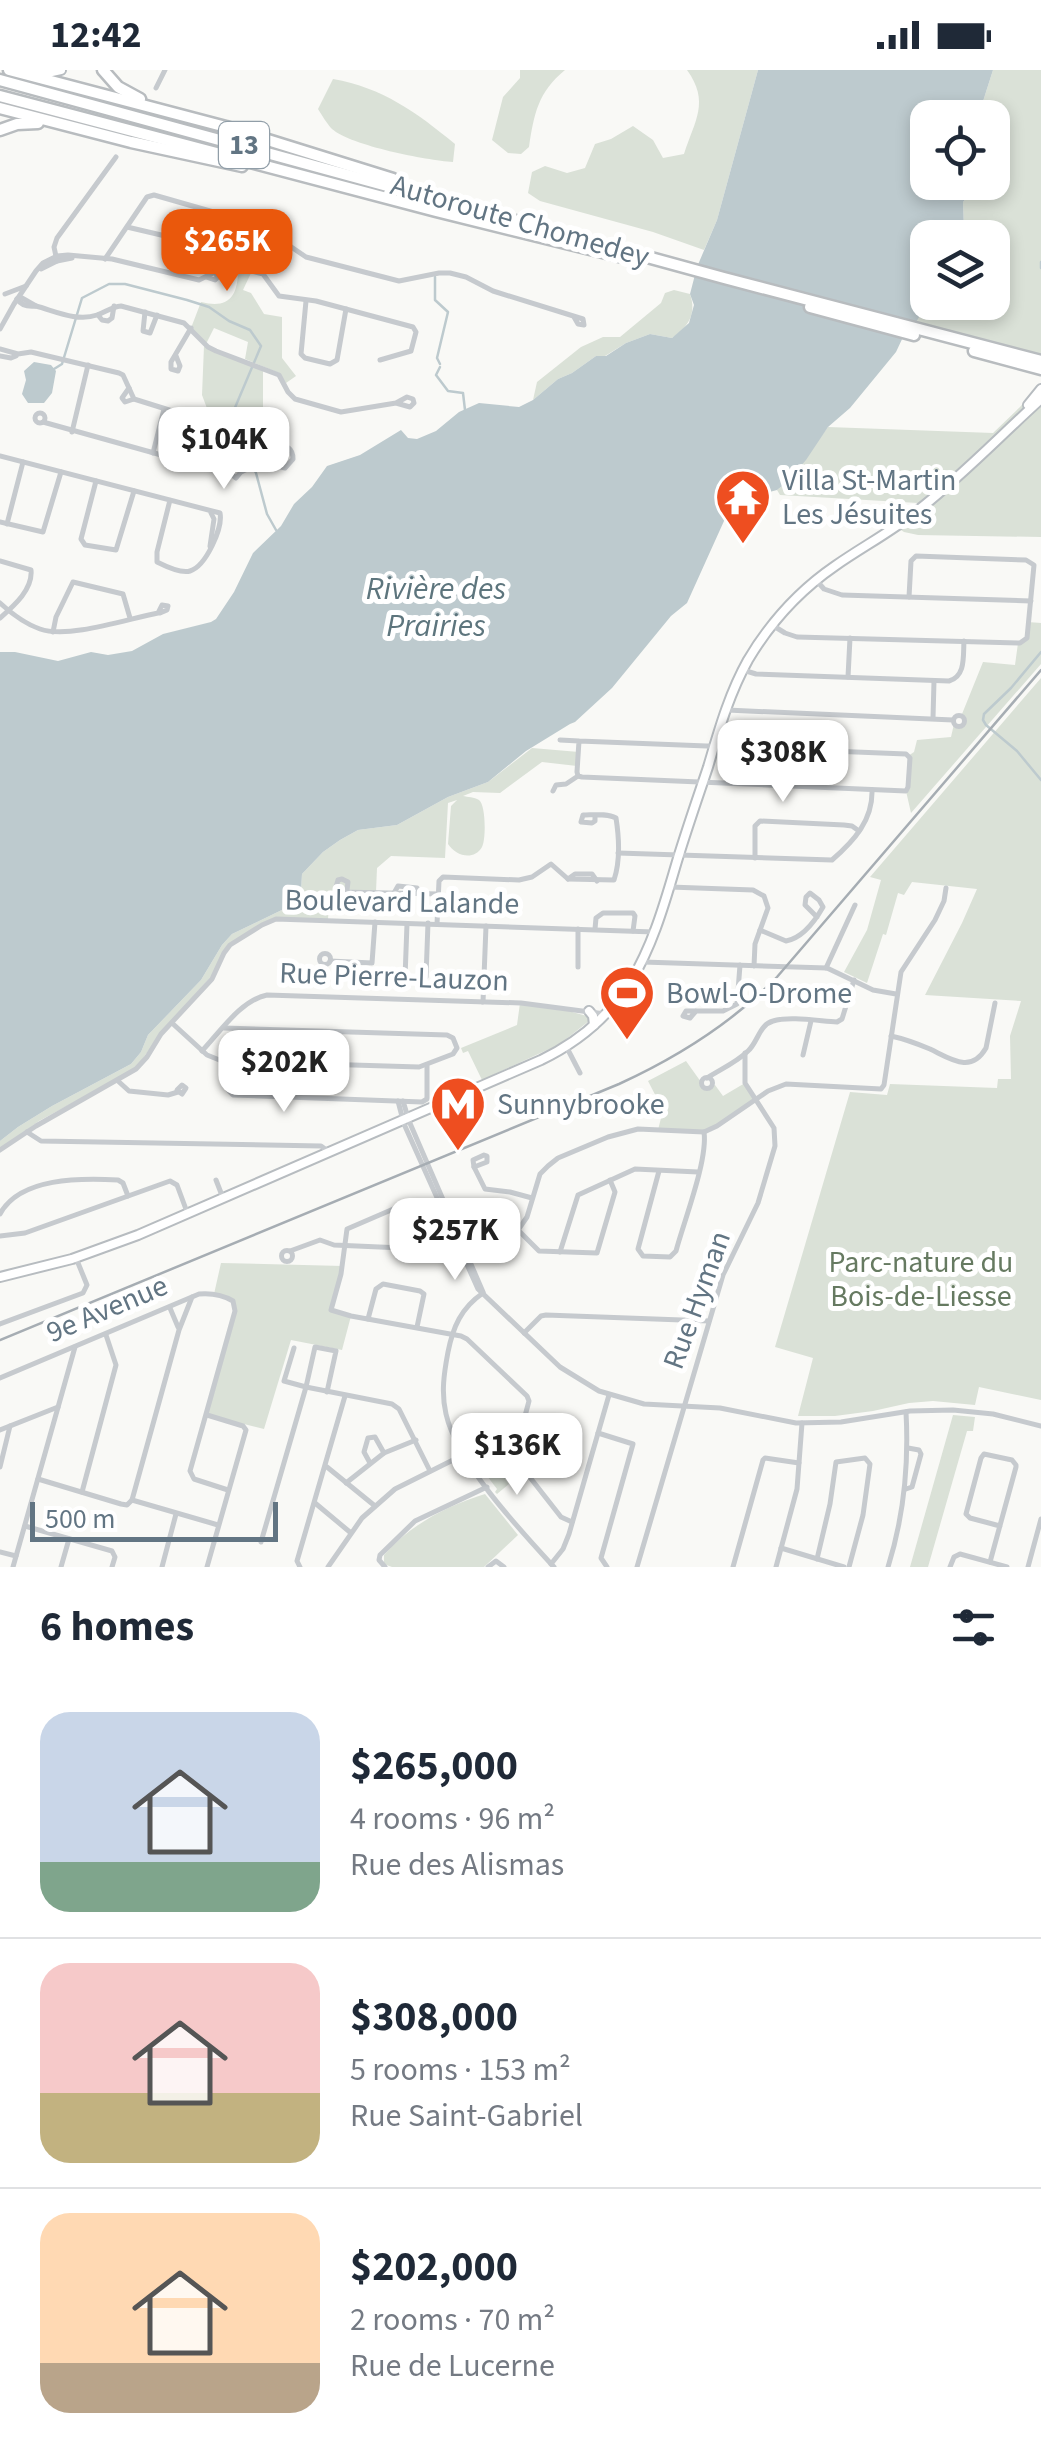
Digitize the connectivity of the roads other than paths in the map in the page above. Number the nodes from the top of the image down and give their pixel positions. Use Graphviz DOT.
graph roads {
  1 [pos="9,70"];
  2 [pos="24,70"];
  3 [pos="61,70"];
  4 [pos="103,70"];
  5 [pos="165,70"];
  6 [pos="0,80"];
  7 [pos="156,88"];
  8 [pos="0,96"];
  9 [pos="0,108"];
  10 [pos="169,111"];
  11 [pos="54,122"];
  12 [pos="0,130"];
  13 [pos="116,156"];
  14 [pos="307,177"];
  15 [pos="209,211"];
  16 [pos="487,212"];
  17 [pos="128,227"];
  18 [pos="56,258"];
  19 [pos="105,259"];
  20 [pos="672,267"];
  21 [pos="26,286"];
  22 [pos="2,292"];
  23 [pos="17,299"];
  24 [pos="306,301"];
  25 [pos="346,309"];
  26 [pos="145,312"];
  27 [pos="157,315"];
  28 [pos="574,317"];
  29 [pos="190,328"];
  30 [pos="0,330"];
  31 [pos="921,334"];
  32 [pos="0,352"];
  33 [pos="176,356"];
  34 [pos="380,360"];
  35 [pos="1041,361"];
  36 [pos="88,365"];
  37 [pos="1041,370"];
  38 [pos="1041,389"];
  39 [pos="1041,399"];
  40 [pos="396,403"];
  41 [pos="164,408"];
  42 [pos="1020,416"];
  43 [pos="42,422"];
  44 [pos="72,432"];
  45 [pos="153,453"];
  46 [pos="0,456"];
  47 [pos="172,458"];
  48 [pos="23,462"];
  49 [pos="262,462"];
  50 [pos="60,472"];
  51 [pos="96,481"];
  52 [pos="134,491"];
  53 [pos="170,500"];
  54 [pos="4,523"];
  55 [pos="0,560"];
  56 [pos="816,580"];
  57 [pos="909,596"];
  58 [pos="1031,601"];
  59 [pos="0,603"];
  60 [pos="8,610"];
  61 [pos="160,613"];
  62 [pos="0,618"];
  63 [pos="130,619"];
  64 [pos="772,625"];
  65 [pos="54,632"];
  66 [pos="850,638"];
  67 [pos="964,641"];
  68 [pos="743,670"];
  69 [pos="848,677"];
  70 [pos="934,682"];
  71 [pos="726,710"];
  72 [pos="933,718"];
  73 [pos="953,720"];
  74 [pos="560,740"];
  75 [pos="579,741"];
  76 [pos="714,748"];
  77 [pos="578,776"];
  78 [pos="702,782"];
  79 [pos="872,790"];
  80 [pos="553,791"];
  81 [pos="595,815"];
  82 [pos="858,832"];
  83 [pos="618,853"];
  84 [pos="679,856"];
  85 [pos="755,858"];
  86 [pos="670,887"];
  87 [pos="946,888"];
  88 [pos="347,890"];
  89 [pos="439,894"];
  90 [pos="855,904"];
  91 [pos="817,916"];
  92 [pos="375,922"];
  93 [pos="406,923"];
  94 [pos="428,924"];
  95 [pos="438,924"];
  96 [pos="486,926"];
  97 [pos="578,929"];
  98 [pos="595,930"];
  99 [pos="760,930"];
  100 [pos="633,931"];
  101 [pos="656,932"];
  102 [pos="330,961"];
  103 [pos="643,962"];
  104 [pos="740,965"];
  105 [pos="754,966"];
  106 [pos="578,967"];
  107 [pos="826,968"];
  108 [pos="854,980"];
  109 [pos="896,994"];
  110 [pos="483,1002"];
  111 [pos="994,1003"];
  112 [pos="696,1011"];
  113 [pos="589,1012"];
  114 [pos="605,1014"];
  115 [pos="811,1021"];
  116 [pos="172,1023"];
  117 [pos="594,1025"];
  118 [pos="224,1028"];
  119 [pos="891,1036"];
  120 [pos="566,1046"];
  121 [pos="202,1051"];
  122 [pos="746,1054"];
  123 [pos="802,1055"];
  124 [pos="230,1062"];
  125 [pos="427,1066"];
  126 [pos="580,1072"];
  127 [pos="708,1078"];
  128 [pos="118,1081"];
  129 [pos="178,1092"];
  130 [pos="755,1100"];
  131 [pos="400,1101"];
  132 [pos="405,1118"];
  133 [pos="27,1132"];
  134 [pos="704,1132"];
  135 [pos="301,1146"];
  136 [pos="0,1150"];
  137 [pos="328,1152"];
  138 [pos="313,1158"];
  139 [pos="474,1166"];
  140 [pos="659,1171"];
  141 [pos="698,1172"];
  142 [pos="216,1180"];
  143 [pos="610,1180"];
  144 [pos="128,1196"];
  145 [pos="223,1198"];
  146 [pos="532,1198"];
  147 [pos="0,1214"];
  148 [pos="187,1214"];
  149 [pos="518,1230"];
  150 [pos="0,1236"];
  151 [pos="502,1240"];
  152 [pos="491,1244"];
  153 [pos="344,1245"];
  154 [pos="423,1249"];
  155 [pos="290,1251"];
  156 [pos="463,1251"];
  157 [pos="560,1252"];
  158 [pos="76,1257"];
  159 [pos="0,1277"];
  160 [pos="483,1294"];
  161 [pos="192,1297"];
  162 [pos="170,1308"];
  163 [pos="368,1319"];
  164 [pos="708,1321"];
  165 [pos="0,1324"];
  166 [pos="417,1327"];
  167 [pos="179,1330"];
  168 [pos="524,1333"];
  169 [pos="106,1334"];
  170 [pos="452,1334"];
  171 [pos="75,1347"];
  172 [pos="294,1348"];
  173 [pos="0,1378"];
  174 [pos="306,1387"];
  175 [pos="327,1392"];
  176 [pos="609,1395"];
  177 [pos="344,1396"];
  178 [pos="684,1406"];
  179 [pos="58,1407"];
  180 [pos="906,1412"];
  181 [pos="207,1415"];
  182 [pos="802,1421"];
  183 [pos="10,1426"];
  184 [pos="1041,1426"];
  185 [pos="0,1430"];
  186 [pos="598,1433"];
  187 [pos="416,1440"];
  188 [pos="908,1448"];
  189 [pos="384,1453"];
  190 [pos="464,1456"];
  191 [pos="370,1463"];
  192 [pos="799,1463"];
  193 [pos="0,1466"];
  194 [pos="325,1466"];
  195 [pos="430,1471"];
  196 [pos="38,1479"];
  197 [pos="346,1482"];
  198 [pos="487,1487"];
  199 [pos="228,1490"];
  200 [pos="905,1490"];
  201 [pos="82,1492"];
  202 [pos="132,1500"];
  203 [pos="314,1502"];
  204 [pos="375,1506"];
  205 [pos="176,1514"];
  206 [pos="1041,1519"];
  207 [pos="572,1522"];
  208 [pos="218,1524"];
  209 [pos="25,1526"];
  210 [pos="1000,1526"];
  211 [pos="1040,1529"];
  212 [pos="352,1533"];
  213 [pos="69,1539"];
  214 [pos="261,1542"];
  215 [pos="781,1548"];
  216 [pos="0,1552"];
  217 [pos="16,1556"];
  218 [pos="817,1558"];
  219 [pos="990,1562"];
  220 [pos="501,1565"];
  221 [pos="552,1565"];
  222 [pos="13,1567"];
  223 [pos="61,1567"];
  224 [pos="112,1567"];
  225 [pos="162,1567"];
  226 [pos="206,1567"];
  227 [pos="300,1567"];
  228 [pos="328,1567"];
  229 [pos="385,1567"];
  230 [pos="488,1567"];
  231 [pos="608,1567"];
  232 [pos="636,1567"];
  233 [pos="733,1567"];
  234 [pos="776,1567"];
  235 [pos="847,1567"];
  236 [pos="888,1567"];
  237 [pos="950,1567"];
  238 [pos="1007,1567"];
  239 [pos="1028,1567"];
  1 -- 10 [label="highway"];
  2 -- 3 [label="main road"];
  4 -- 10 [label="highway"];
  5 -- 7 [label="street"];
  6 -- 16 [label="highway, Autoroute Chomedey / 13"];
  8 -- 14 [label="highway, Autoroute Chomedey / 13"];
  9 -- 11 [label="highway"];
  10 -- 16 [label="highway"];
  11 -- 12 [label="highway"];
  11 -- 14 [label="highway"];
  13 -- 18 [label="street"];
  14 -- 20 [label="highway, Autoroute Chomedey / 13"];
  15 -- 17 [label="street"];
  15 -- 17 [label="street"];
  15 -- 28 [label="street"];
  16 -- 20 [label="highway, Autoroute Chomedey / 13"];
  17 -- 19 [label="street"];
  18 -- 19 [label="street"];
  18 -- 21 [label="street"];
  19 -- 24 [label="street"];
  20 -- 31 [label="highway, Autoroute Chomedey / 13"];
  21 -- 22 [label="street"];
  21 -- 23 [label="street"];
  22 -- 23 [label="street"];
  23 -- 26 [label="street"];
  23 -- 30 [label="street"];
  24 -- 25 [label="street"];
  24 -- 25 [label="street"];
  25 -- 34 [label="street"];
  26 -- 27 [label="street"];
  26 -- 27 [label="street"];
  27 -- 29 [label="street"];
  29 -- 33 [label="street"];
  29 -- 40 [label="street"];
  31 -- 35 [label="highway, Autoroute Chomedey / 13"];
  31 -- 37 [label="highway, Autoroute Chomedey / 13"];
  32 -- 36 [label="street"];
  36 -- 41 [label="street"];
  36 -- 44 [label="street"];
  38 -- 42 [label="main road"];
  39 -- 42 [label="main road"];
  41 -- 45 [label="street"];
  41 -- 49 [label="street"];
  42 -- 56 [label="main road"];
  43 -- 44 [label="street"];
  44 -- 45 [label="street"];
  45 -- 47 [label="street"];
  46 -- 48 [label="street"];
  48 -- 50 [label="street"];
  48 -- 54 [label="street"];
  49 -- 49 [label="street"];
  50 -- 51 [label="street"];
  50 -- 54 [label="street"];
  51 -- 52 [label="street"];
  51 -- 52 [label="street"];
  52 -- 53 [label="street"];
  53 -- 53 [label="street"];
  55 -- 60 [label="street"];
  56 -- 57 [label="street"];
  56 -- 64 [label="main road"];
  57 -- 58 [label="street"];
  57 -- 58 [label="street"];
  58 -- 67 [label="street"];
  59 -- 60 [label="street"];
  60 -- 62 [label="street"];
  60 -- 65 [label="street"];
  61 -- 63 [label="street"];
  63 -- 65 [label="street"];
  63 -- 65 [label="street"];
  64 -- 66 [label="street"];
  64 -- 68 [label="main road"];
  66 -- 67 [label="street"];
  66 -- 69 [label="street"];
  67 -- 70 [label="street"];
  68 -- 69 [label="street"];
  68 -- 71 [label="main road"];
  69 -- 70 [label="street"];
  70 -- 72 [label="street"];
  71 -- 72 [label="street"];
  71 -- 76 [label="main road"];
  72 -- 73 [label="street"];
  74 -- 75 [label="street"];
  75 -- 76 [label="street"];
  75 -- 77 [label="street"];
  76 -- 78 [label="main road"];
  76 -- 79 [label="street"];
  77 -- 78 [label="street"];
  77 -- 80 [label="street"];
  78 -- 79 [label="street"];
  78 -- 84 [label="main road"];
  79 -- 82 [label="street"];
  81 -- 83 [label="street"];
  82 -- 85 [label="street"];
  82 -- 85 [label="street"];
  83 -- 84 [label="street"];
  83 -- 89 [label="street"];
  84 -- 85 [label="street"];
  84 -- 86 [label="main road"];
  86 -- 99 [label="street"];
  86 -- 101 [label="main road"];
  87 -- 109 [label="street"];
  88 -- 89 [label="street"];
  89 -- 95 [label="street"];
  90 -- 107 [label="street"];
  91 -- 99 [label="street"];
  92 -- 93 [label="street, Boulevard Lalande"];
  92 -- 102 [label="street"];
  92 -- 116 [label="street, Boulevard Lalande"];
  93 -- 94 [label="street, Boulevard Lalande"];
  93 -- 94 [label="street"];
  94 -- 95 [label="street, Boulevard Lalande"];
  95 -- 96 [label="street, Boulevard Lalande"];
  96 -- 97 [label="street, Boulevard Lalande"];
  96 -- 110 [label="street"];
  97 -- 98 [label="street, Boulevard Lalande"];
  97 -- 106 [label="street"];
  98 -- 100 [label="street, Boulevard Lalande"];
  98 -- 100 [label="street, Boulevard Lalande"];
  99 -- 105 [label="street"];
  100 -- 101 [label="street, Boulevard Lalande"];
  101 -- 103 [label="main road"];
  103 -- 104 [label="street"];
  103 -- 114 [label="main road"];
  104 -- 105 [label="street"];
  104 -- 112 [label="street"];
  105 -- 107 [label="street"];
  107 -- 108 [label="street"];
  108 -- 109 [label="street"];
  108 -- 115 [label="street"];
  109 -- 119 [label="street"];
  110 -- 113 [label="street, Rue Pierre-Lauzon"];
  110 -- 118 [label="street, Rue Pierre-Lauzon"];
  111 -- 119 [label="street"];
  113 -- 114 [label="street, Rue Pierre-Lauzon"];
  113 -- 117 [label="main road"];
  114 -- 117 [label="main road"];
  115 -- 122 [label="street"];
  115 -- 123 [label="street"];
  116 -- 121 [label="street"];
  116 -- 128 [label="street, Boulevard Lalande"];
  117 -- 120 [label="main road"];
  118 -- 121 [label="street, Rue Pierre-Lauzon"];
  118 -- 125 [label="street"];
  119 -- 130 [label="street"];
  120 -- 126 [label="street"];
  120 -- 132 [label="main road"];
  121 -- 124 [label="street"];
  122 -- 127 [label="street"];
  122 -- 130 [label="street, Rue Hyman"];
  124 -- 125 [label="street"];
  124 -- 131 [label="street"];
  125 -- 131 [label="street"];
  128 -- 129 [label="street"];
  128 -- 133 [label="street, Boulevard Lalande"];
  130 -- 134 [label="street"];
  130 -- 164 [label="street, Rue Hyman"];
  131 -- 132 [label="street"];
  132 -- 137 [label="main road"];
  132 -- 156 [label="street"];
  133 -- 135 [label="street"];
  133 -- 136 [label="street, Boulevard Lalande"];
  134 -- 141 [label="street"];
  134 -- 146 [label="street"];
  135 -- 137 [label="street"];
  135 -- 138 [label="street"];
  137 -- 138 [label="main road"];
  138 -- 145 [label="main road"];
  139 -- 146 [label="street"];
  140 -- 141 [label="street"];
  140 -- 141 [label="street"];
  140 -- 143 [label="street"];
  142 -- 145 [label="street"];
  143 -- 157 [label="street"];
  143 -- 157 [label="street"];
  144 -- 147 [label="street"];
  144 -- 148 [label="street"];
  144 -- 150 [label="street"];
  145 -- 148 [label="main road"];
  146 -- 149 [label="street"];
  148 -- 158 [label="main road"];
  149 -- 151 [label="street"];
  149 -- 152 [label="street"];
  149 -- 157 [label="street"];
  151 -- 152 [label="street"];
  151 -- 152 [label="street"];
  152 -- 156 [label="street"];
  153 -- 154 [label="street"];
  153 -- 154 [label="street"];
  153 -- 155 [label="street"];
  153 -- 163 [label="street"];
  154 -- 156 [label="street"];
  156 -- 160 [label="street"];
  158 -- 159 [label="main road"];
  158 -- 165 [label="street"];
  160 -- 168 [label="street"];
  160 -- 170 [label="street"];
  161 -- 162 [label="street, 9e Avenue"];
  161 -- 167 [label="street"];
  161 -- 181 [label="street, 9e Avenue"];
  162 -- 167 [label="street"];
  162 -- 169 [label="street, 9e Avenue"];
  163 -- 166 [label="street"];
  163 -- 166 [label="street"];
  164 -- 168 [label="street"];
  164 -- 178 [label="street, Rue Hyman"];
  166 -- 170 [label="street"];
  167 -- 202 [label="street"];
  168 -- 176 [label="street"];
  169 -- 171 [label="street, 9e Avenue"];
  169 -- 201 [label="street"];
  170 -- 190 [label="street"];
  170 -- 207 [label="street"];
  171 -- 173 [label="street, 9e Avenue"];
  171 -- 179 [label="street"];
  172 -- 174 [label="street"];
  174 -- 175 [label="street"];
  174 -- 175 [label="street"];
  174 -- 214 [label="street"];
  175 -- 177 [label="street"];
  176 -- 178 [label="street"];
  176 -- 186 [label="street"];
  177 -- 187 [label="street"];
  177 -- 194 [label="street"];
  178 -- 182 [label="street"];
  178 -- 232 [label="street, Rue Hyman"];
  179 -- 183 [label="street"];
  179 -- 196 [label="street"];
  180 -- 182 [label="street"];
  180 -- 184 [label="street"];
  180 -- 188 [label="street"];
  181 -- 199 [label="street"];
  181 -- 199 [label="street"];
  182 -- 192 [label="street"];
  183 -- 185 [label="street"];
  183 -- 193 [label="street"];
  186 -- 207 [label="street"];
  186 -- 231 [label="street"];
  187 -- 189 [label="street"];
  187 -- 195 [label="street"];
  188 -- 200 [label="street"];
  188 -- 200 [label="street"];
  189 -- 191 [label="street"];
  189 -- 191 [label="street"];
  190 -- 195 [label="street"];
  190 -- 198 [label="street"];
  191 -- 197 [label="street"];
  192 -- 215 [label="street"];
  192 -- 233 [label="street"];
  194 -- 197 [label="street"];
  194 -- 203 [label="street"];
  195 -- 204 [label="street"];
  196 -- 201 [label="street"];
  196 -- 209 [label="street"];
  197 -- 204 [label="street"];
  198 -- 221 [label="street"];
  198 -- 229 [label="street"];
  199 -- 208 [label="street"];
  200 -- 236 [label="street"];
  201 -- 202 [label="street"];
  202 -- 205 [label="street"];
  203 -- 212 [label="street"];
  203 -- 227 [label="street"];
  204 -- 212 [label="street"];
  205 -- 208 [label="street"];
  205 -- 225 [label="street"];
  206 -- 211 [label="street"];
  207 -- 221 [label="street"];
  208 -- 226 [label="street"];
  209 -- 213 [label="street"];
  209 -- 217 [label="street"];
  210 -- 210 [label="street"];
  210 -- 219 [label="street"];
  211 -- 239 [label="street"];
  212 -- 228 [label="street"];
  213 -- 223 [label="street"];
  213 -- 224 [label="street"];
  215 -- 218 [label="street"];
  215 -- 234 [label="street"];
  216 -- 217 [label="street"];
  217 -- 222 [label="street"];
  218 -- 235 [label="street"];
  218 -- 235 [label="street"];
  219 -- 237 [label="street"];
  219 -- 238 [label="street"];
  220 -- 230 [label="street"];
}
